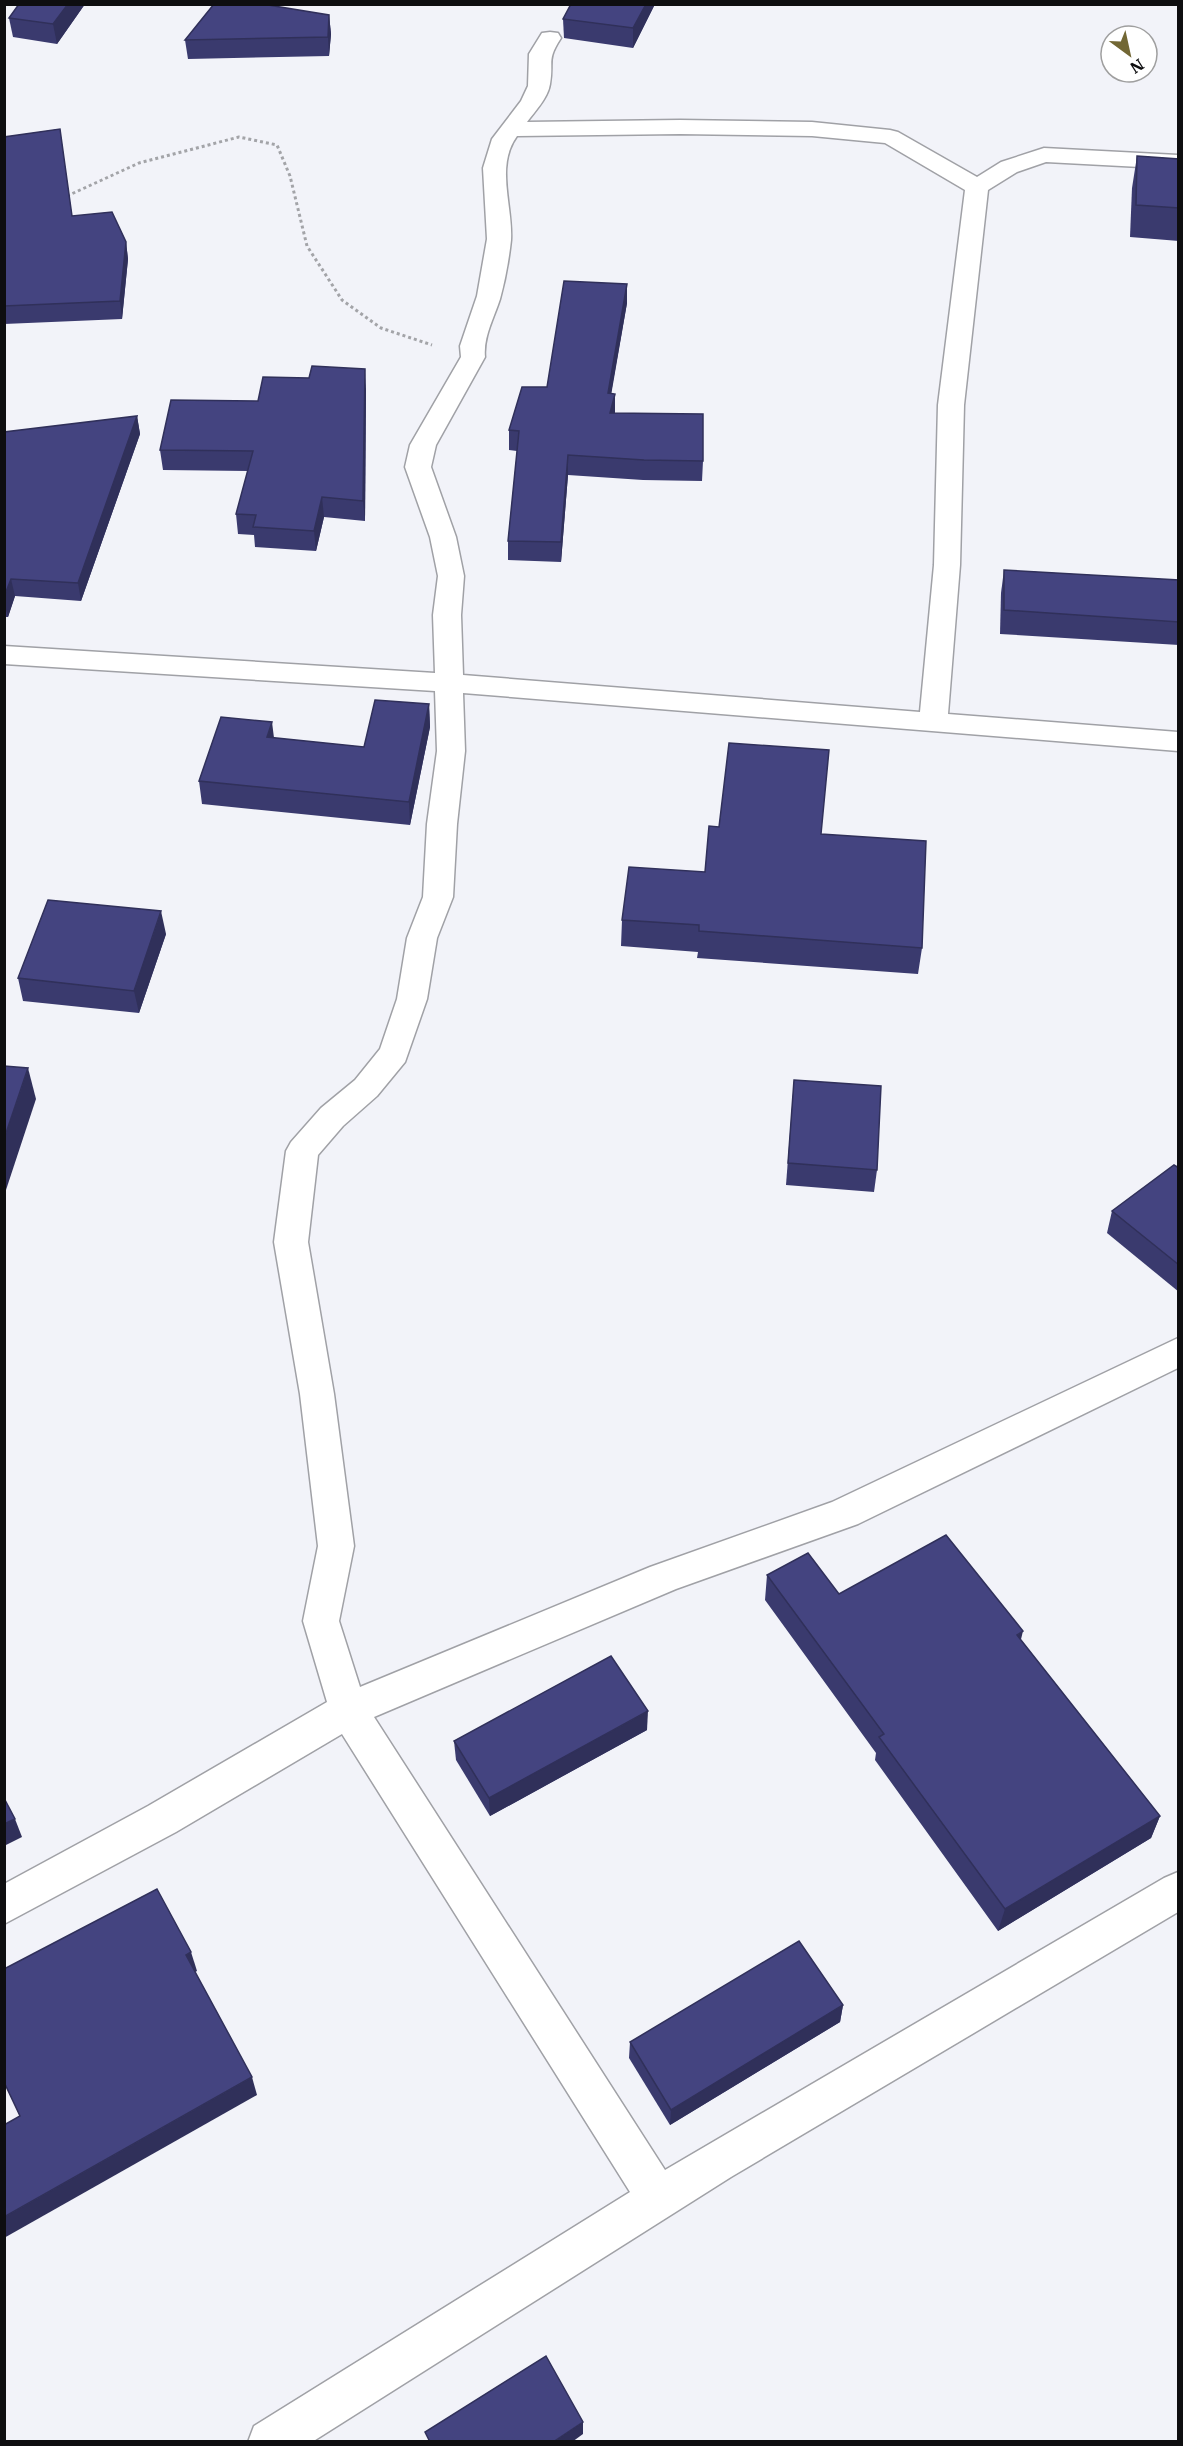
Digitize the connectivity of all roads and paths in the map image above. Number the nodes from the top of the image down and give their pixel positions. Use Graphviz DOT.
graph roads {
  1 [pos="550,38"];
  2 [pos="511,129"];
  3 [pos="1179,162"];
  4 [pos="977,187"];
  5 [pos="61,199"];
  6 [pos="473,357"];
  7 [pos="4,655"];
  8 [pos="448,683"];
  9 [pos="933,722"];
  10 [pos="1179,742"];
  11 [pos="1179,1352"];
  12 [pos="348,1710"];
  13 [pos="1179,1891"];
  14 [pos="4,1905"];
  15 [pos="658,2198"];
  16 [pos="270,2442"];
  1 -- 2 [label="street"];
  2 -- 4 [label="street"];
  2 -- 6 [label="street"];
  3 -- 4 [label="street"];
  4 -- 9 [label="street"];
  5 -- 6 [label="path"];
  6 -- 8 [label="street"];
  7 -- 8 [label="street"];
  8 -- 9 [label="street"];
  8 -- 12 [label="street"];
  9 -- 10 [label="street"];
  11 -- 12 [label="street"];
  12 -- 14 [label="street"];
  12 -- 15 [label="street"];
  13 -- 15 [label="street"];
  15 -- 16 [label="street"];
}
